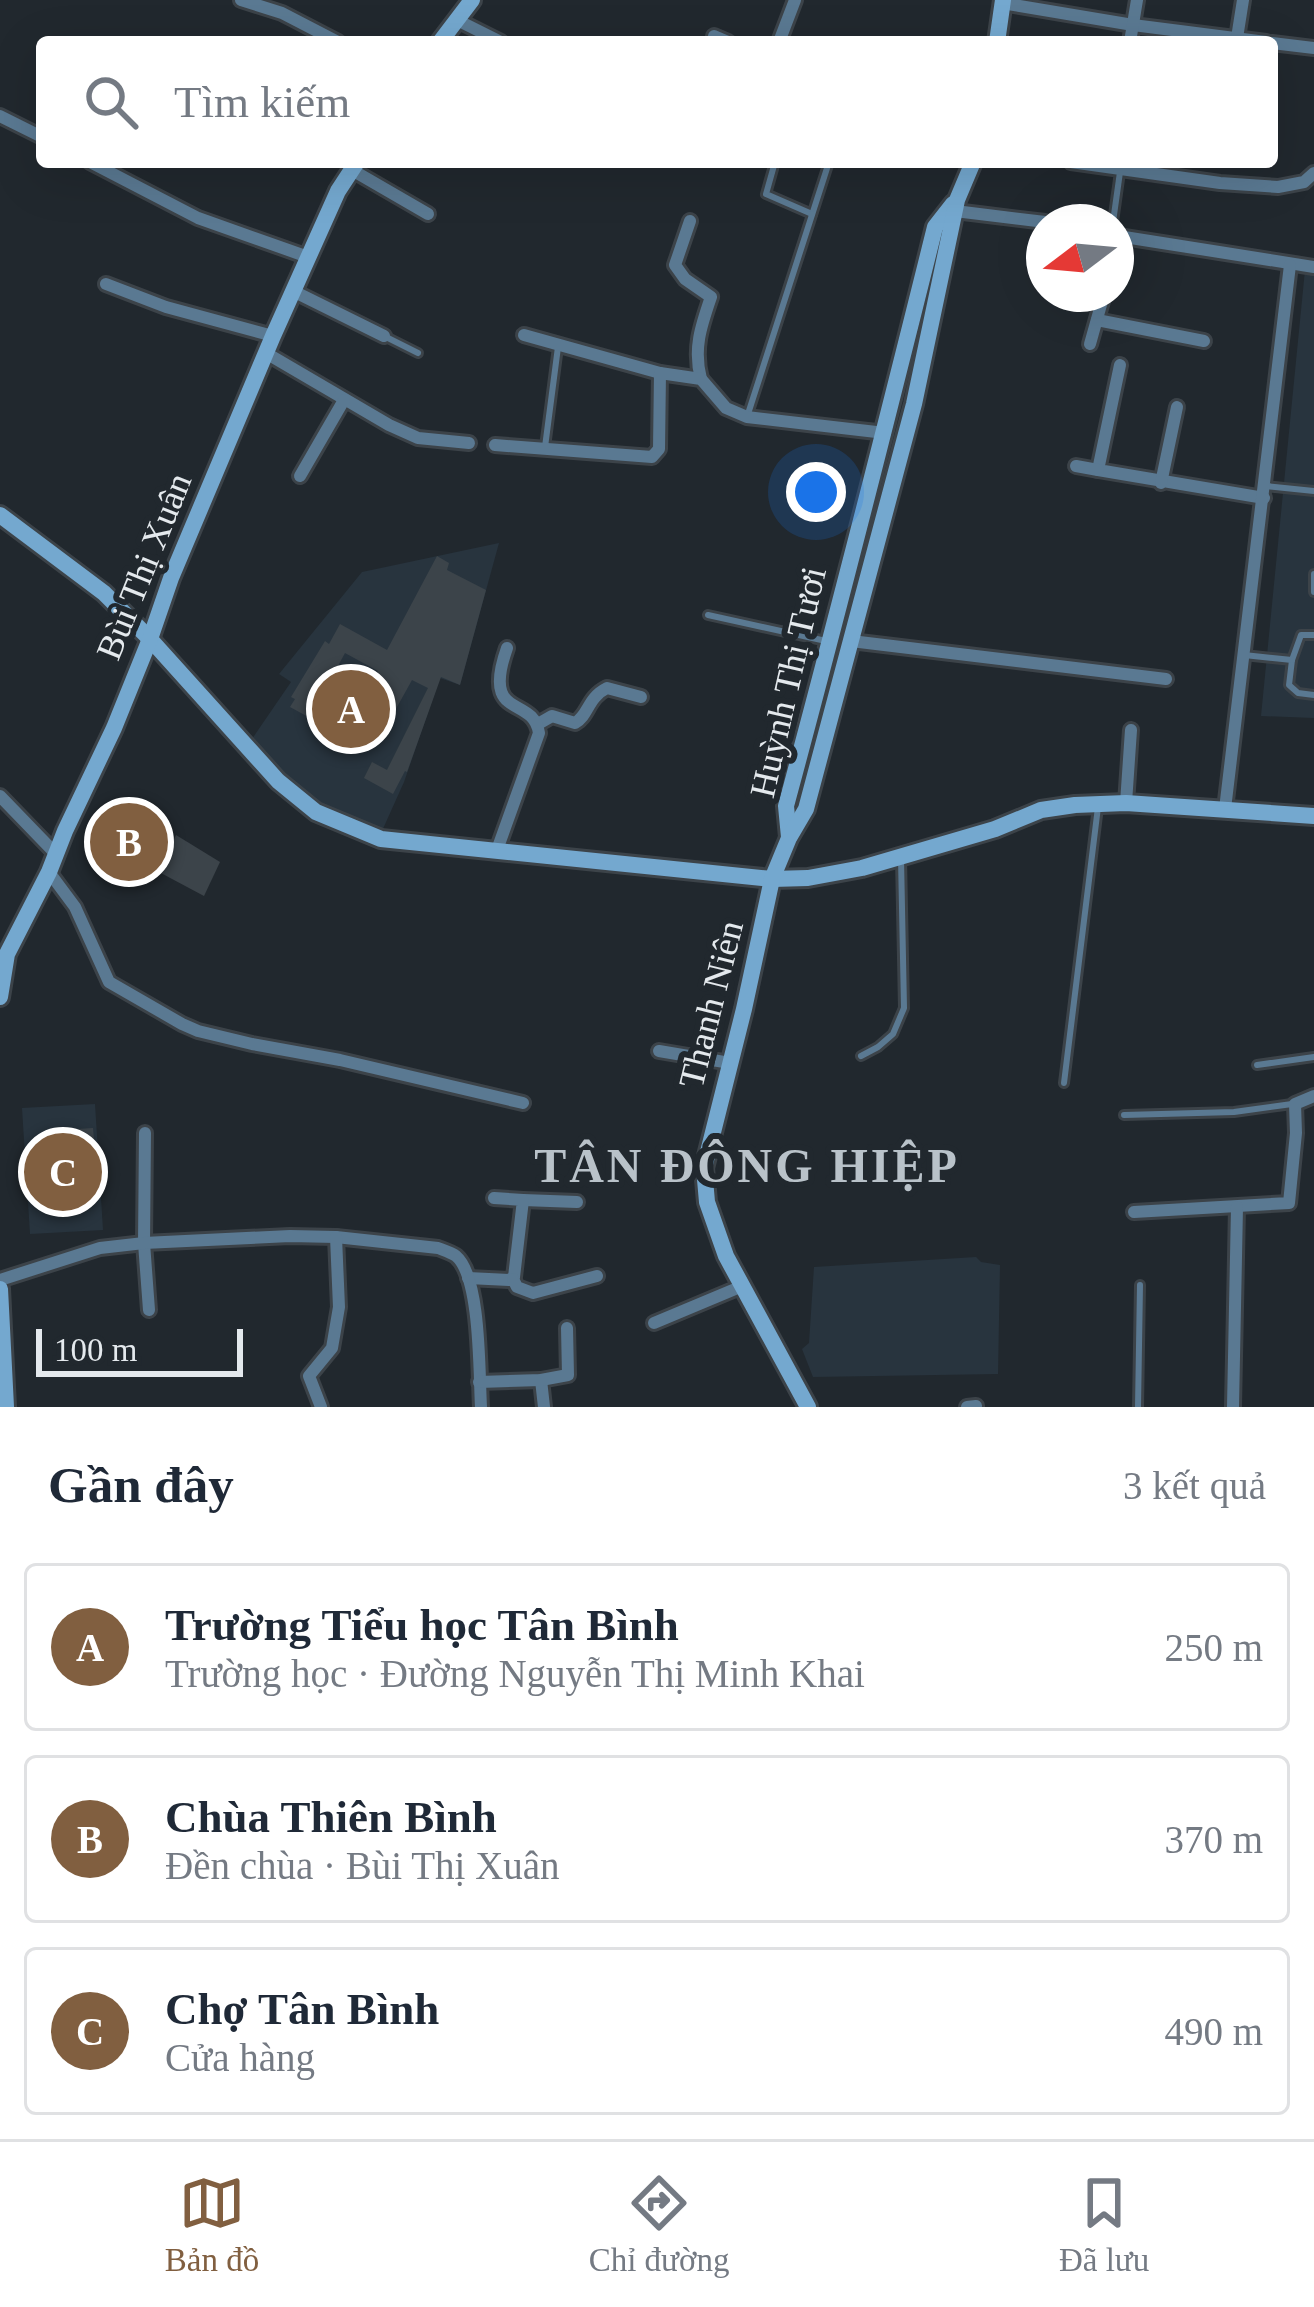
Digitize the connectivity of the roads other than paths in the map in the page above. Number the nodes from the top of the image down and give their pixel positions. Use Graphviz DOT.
graph roads {
  1 [pos="241,0"];
  2 [pos="472,0"];
  3 [pos="795,0"];
  4 [pos="1137,0"];
  5 [pos="1243,0"];
  6 [pos="1003,2"];
  7 [pos="457,20"];
  8 [pos="1133,25"];
  9 [pos="326,36"];
  10 [pos="445,36"];
  11 [pos="489,36"];
  12 [pos="781,36"];
  13 [pos="999,36"];
  14 [pos="1131,36"];
  15 [pos="1221,36"];
  16 [pos="1237,36"];
  17 [pos="1278,43"];
  18 [pos="1314,48"];
  19 [pos="0,116"];
  20 [pos="36,134"];
  21 [pos="102,168"];
  22 [pos="353,168"];
  23 [pos="357,168"];
  24 [pos="773,168"];
  25 [pos="827,168"];
  26 [pos="971,168"];
  27 [pos="1114,168"];
  28 [pos="1126,168"];
  29 [pos="1314,173"];
  30 [pos="1113,204"];
  31 [pos="956,205"];
  32 [pos="428,214"];
  33 [pos="812,214"];
  34 [pos="1026,218"];
  35 [pos="690,220"];
  36 [pos="1134,243"];
  37 [pos="308,257"];
  38 [pos="1290,266"];
  39 [pos="1314,267"];
  40 [pos="106,284"];
  41 [pos="293,291"];
  42 [pos="1098,312"];
  43 [pos="1096,320"];
  44 [pos="524,335"];
  45 [pos="385,336"];
  46 [pos="1204,341"];
  47 [pos="559,343"];
  48 [pos="269,344"];
  49 [pos="1090,344"];
  50 [pos="418,353"];
  51 [pos="1120,365"];
  52 [pos="660,373"];
  53 [pos="701,379"];
  54 [pos="344,400"];
  55 [pos="1177,407"];
  56 [pos="747,417"];
  57 [pos="885,433"];
  58 [pos="470,443"];
  59 [pos="495,445"];
  60 [pos="545,447"];
  61 [pos="1076,466"];
  62 [pos="1098,470"];
  63 [pos="300,476"];
  64 [pos="1161,483"];
  65 [pos="1314,491"];
  66 [pos="1265,492"];
  67 [pos="0,514"];
  68 [pos="1314,574"];
  69 [pos="1314,592"];
  70 [pos="708,615"];
  71 [pos="1314,634"];
  72 [pos="150,639"];
  73 [pos="830,641"];
  74 [pos="851,641"];
  75 [pos="507,648"];
  76 [pos="1244,655"];
  77 [pos="1292,660"];
  78 [pos="1166,679"];
  79 [pos="1314,695"];
  80 [pos="640,697"];
  81 [pos="810,718"];
  82 [pos="829,722"];
  83 [pos="538,724"];
  84 [pos="1131,730"];
  85 [pos="0,796"];
  86 [pos="1098,803"];
  87 [pos="1126,803"];
  88 [pos="1225,809"];
  89 [pos="1314,816"];
  90 [pos="789,838"];
  91 [pos="497,850"];
  92 [pos="56,854"];
  93 [pos="902,854"];
  94 [pos="49,872"];
  95 [pos="772,879"];
  96 [pos="4,956"];
  97 [pos="0,997"];
  98 [pos="659,1051"];
  99 [pos="861,1056"];
  100 [pos="1314,1057"];
  101 [pos="730,1063"];
  102 [pos="1257,1065"];
  103 [pos="1064,1083"];
  104 [pos="1314,1096"];
  105 [pos="523,1103"];
  106 [pos="1295,1104"];
  107 [pos="1124,1115"];
  108 [pos="145,1133"];
  109 [pos="494,1198"];
  110 [pos="524,1200"];
  111 [pos="577,1202"];
  112 [pos="1237,1207"];
  113 [pos="1134,1212"];
  114 [pos="336,1237"];
  115 [pos="144,1243"];
  116 [pos="597,1276"];
  117 [pos="468,1278"];
  118 [pos="513,1279"];
  119 [pos="0,1280"];
  120 [pos="1140,1285"];
  121 [pos="740,1287"];
  122 [pos="0,1289"];
  123 [pos="149,1310"];
  124 [pos="654,1323"];
  125 [pos="1,1328"];
  126 [pos="567,1328"];
  127 [pos="541,1380"];
  128 [pos="479,1382"];
  129 [pos="6,1407"];
  130 [pos="321,1407"];
  131 [pos="481,1407"];
  132 [pos="544,1407"];
  133 [pos="808,1407"];
  134 [pos="1138,1407"];
  135 [pos="1233,1407"];
  1 -- 9 [label="street"];
  2 -- 7 [label="main road"];
  3 -- 12 [label="street"];
  4 -- 8 [label="street"];
  5 -- 16 [label="street"];
  6 -- 8 [label="street"];
  6 -- 13 [label="main road"];
  7 -- 10 [label="main road"];
  7 -- 11 [label="street"];
  8 -- 14 [label="street"];
  8 -- 15 [label="street"];
  17 -- 18 [label="street"];
  19 -- 20 [label="street"];
  21 -- 37 [label="street"];
  22 -- 37 [label="main road, Bùi Thị Xuân"];
  23 -- 32 [label="street"];
  24 -- 33 [label="lane"];
  25 -- 33 [label="lane"];
  26 -- 31 [label="main road, Huỳnh Thị Tươi"];
  27 -- 30 [label="lane"];
  28 -- 29 [label="street"];
  31 -- 34 [label="street"];
  31 -- 57 [label="main road, Huỳnh Thị Tươi"];
  31 -- 74 [label="main road, Huỳnh Thị Tươi"];
  33 -- 56 [label="lane"];
  35 -- 53 [label="street"];
  36 -- 38 [label="street"];
  37 -- 41 [label="main road, Bùi Thị Xuân"];
  38 -- 39 [label="street"];
  38 -- 66 [label="street"];
  40 -- 48 [label="street"];
  41 -- 45 [label="street"];
  41 -- 48 [label="main road, Bùi Thị Xuân"];
  42 -- 43 [label="street"];
  43 -- 46 [label="street"];
  43 -- 49 [label="street"];
  44 -- 47 [label="street"];
  45 -- 50 [label="lane"];
  47 -- 52 [label="street"];
  47 -- 60 [label="lane"];
  48 -- 54 [label="street"];
  48 -- 72 [label="main road, Bùi Thị Xuân"];
  51 -- 62 [label="street"];
  52 -- 53 [label="street"];
  52 -- 60 [label="street"];
  53 -- 56 [label="street"];
  54 -- 58 [label="street"];
  54 -- 63 [label="street"];
  55 -- 64 [label="street"];
  56 -- 57 [label="street"];
  57 -- 73 [label="main road, Huỳnh Thị Tươi"];
  59 -- 60 [label="street"];
  61 -- 62 [label="street"];
  62 -- 64 [label="street"];
  64 -- 66 [label="street"];
  65 -- 66 [label="lane"];
  66 -- 76 [label="street"];
  67 -- 72 [label="main road"];
  68 -- 69 [label="lane"];
  70 -- 73 [label="lane"];
  71 -- 77 [label="lane"];
  72 -- 91 [label="main road"];
  72 -- 92 [label="main road, Bùi Thị Xuân"];
  73 -- 81 [label="main road, Huỳnh Thị Tươi"];
  74 -- 78 [label="street"];
  74 -- 82 [label="main road, Huỳnh Thị Tươi"];
  75 -- 83 [label="street"];
  76 -- 77 [label="lane"];
  76 -- 88 [label="street"];
  77 -- 79 [label="lane"];
  80 -- 83 [label="street"];
  81 -- 82 [label="main road"];
  81 -- 90 [label="main road, Huỳnh Thị Tươi"];
  82 -- 90 [label="main road, Huỳnh Thị Tươi"];
  83 -- 91 [label="street"];
  84 -- 87 [label="street"];
  85 -- 92 [label="street"];
  86 -- 87 [label="main road"];
  86 -- 93 [label="main road"];
  86 -- 103 [label="lane"];
  87 -- 88 [label="main road"];
  88 -- 89 [label="main road"];
  90 -- 95 [label="main road, Huỳnh Thị Tươi"];
  91 -- 95 [label="main road"];
  92 -- 94 [label="main road, Bùi Thị Xuân"];
  93 -- 95 [label="main road"];
  93 -- 99 [label="lane"];
  94 -- 96 [label="main road, Bùi Thị Xuân"];
  94 -- 105 [label="street"];
  95 -- 101 [label="main road, Thanh Niên"];
  96 -- 97 [label="main road, Bùi Thị Xuân"];
  98 -- 101 [label="street"];
  100 -- 102 [label="lane"];
  101 -- 121 [label="main road, Thanh Niên"];
  104 -- 106 [label="street"];
  106 -- 107 [label="lane"];
  106 -- 112 [label="street"];
  108 -- 115 [label="street"];
  109 -- 110 [label="street"];
  110 -- 111 [label="street"];
  110 -- 118 [label="street"];
  112 -- 113 [label="street"];
  112 -- 135 [label="street"];
  114 -- 115 [label="street"];
  114 -- 117 [label="street"];
  114 -- 130 [label="street"];
  115 -- 119 [label="street"];
  115 -- 123 [label="street"];
  116 -- 118 [label="street"];
  117 -- 118 [label="street"];
  117 -- 128 [label="street"];
  120 -- 134 [label="lane"];
  121 -- 124 [label="street"];
  121 -- 133 [label="main road, Thanh Niên"];
  122 -- 125 [label="main road"];
  125 -- 129 [label="main road"];
  126 -- 127 [label="street"];
  127 -- 128 [label="street"];
  127 -- 132 [label="street"];
  128 -- 131 [label="street"];
}
